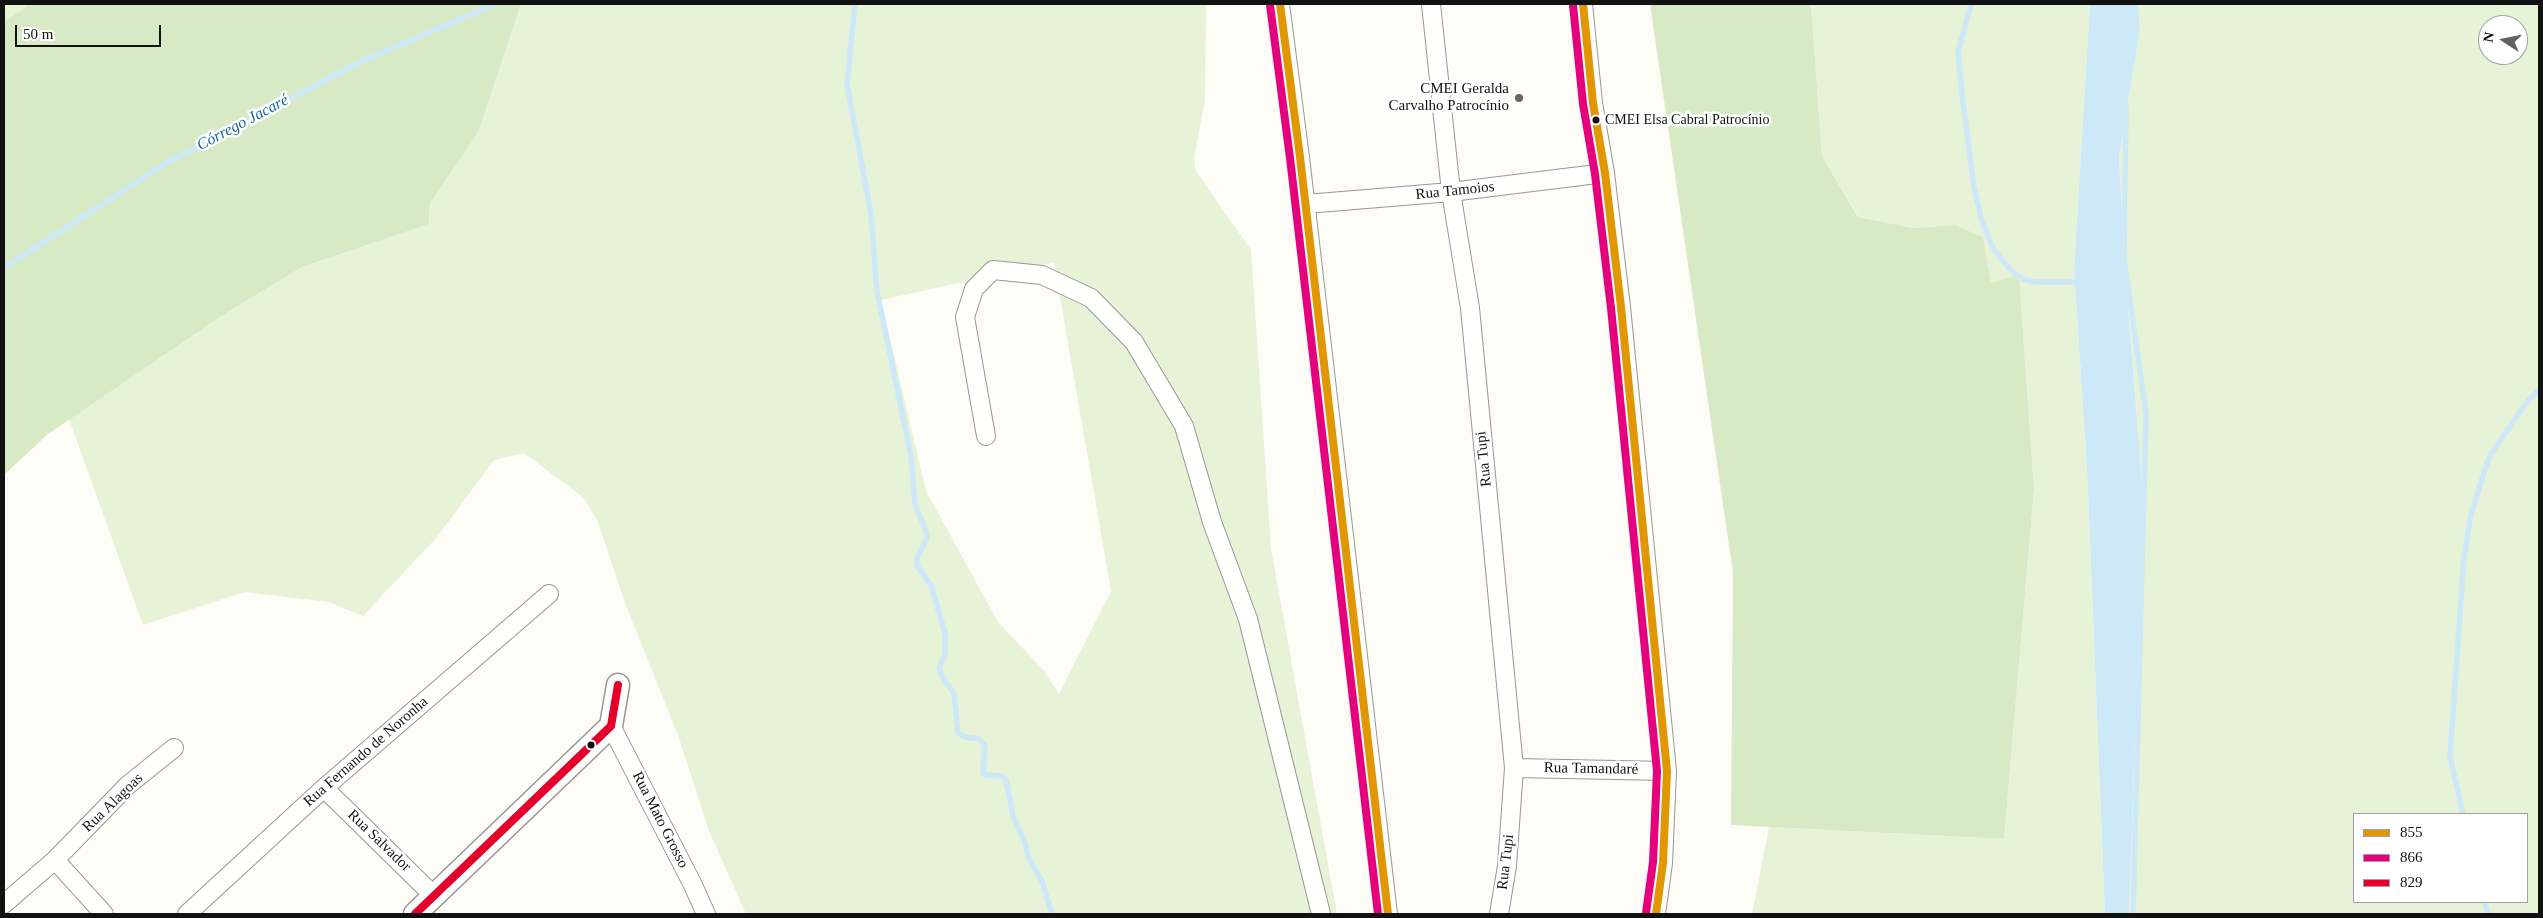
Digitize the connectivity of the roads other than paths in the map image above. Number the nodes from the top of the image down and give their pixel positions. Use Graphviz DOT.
graph roads {
  1 [pos="1280,4"];
  2 [pos="1431,4"];
  3 [pos="1583,4"];
  4 [pos="1604,173"];
  5 [pos="1451,192"];
  6 [pos="1306,204"];
  7 [pos="986,436"];
  8 [pos="549,594"];
  9 [pos="618,685"];
  10 [pos="611,726"];
  11 [pos="174,748"];
  12 [pos="1514,768"];
  13 [pos="1668,771"];
  14 [pos="324,788"];
  15 [pos="55,860"];
  16 [pos="433,895"];
  17 [pos="4,904"];
  18 [pos="104,914"];
  19 [pos="187,914"];
  20 [pos="415,914"];
  21 [pos="706,914"];
  22 [pos="1321,914"];
  23 [pos="1388,914"];
  24 [pos="1499,914"];
  25 [pos="1656,914"];
  1 -- 6 [label="street"];
  2 -- 5 [label="street, Rua Tupi"];
  3 -- 4 [label="street"];
  4 -- 5 [label="street, Rua Tamoios"];
  4 -- 13 [label="street"];
  5 -- 6 [label="street, Rua Tamoios"];
  5 -- 12 [label="street, Rua Tupi"];
  6 -- 23 [label="street"];
  7 -- 22 [label="street"];
  8 -- 14 [label="street, Rua Fernando de Noronha"];
  9 -- 10 [label="street"];
  10 -- 16 [label="street"];
  10 -- 21 [label="street, Rua Mato Grosso"];
  11 -- 15 [label="street, Rua Alagoas"];
  12 -- 13 [label="street, Rua Tamandaré"];
  12 -- 24 [label="street, Rua Tupi"];
  13 -- 25 [label="street"];
  14 -- 16 [label="street, Rua Salvador"];
  14 -- 19 [label="street, Rua Fernando de Noronha"];
  15 -- 17 [label="street, Rua Alagoas"];
  15 -- 18 [label="street"];
  16 -- 20 [label="street"];
}
